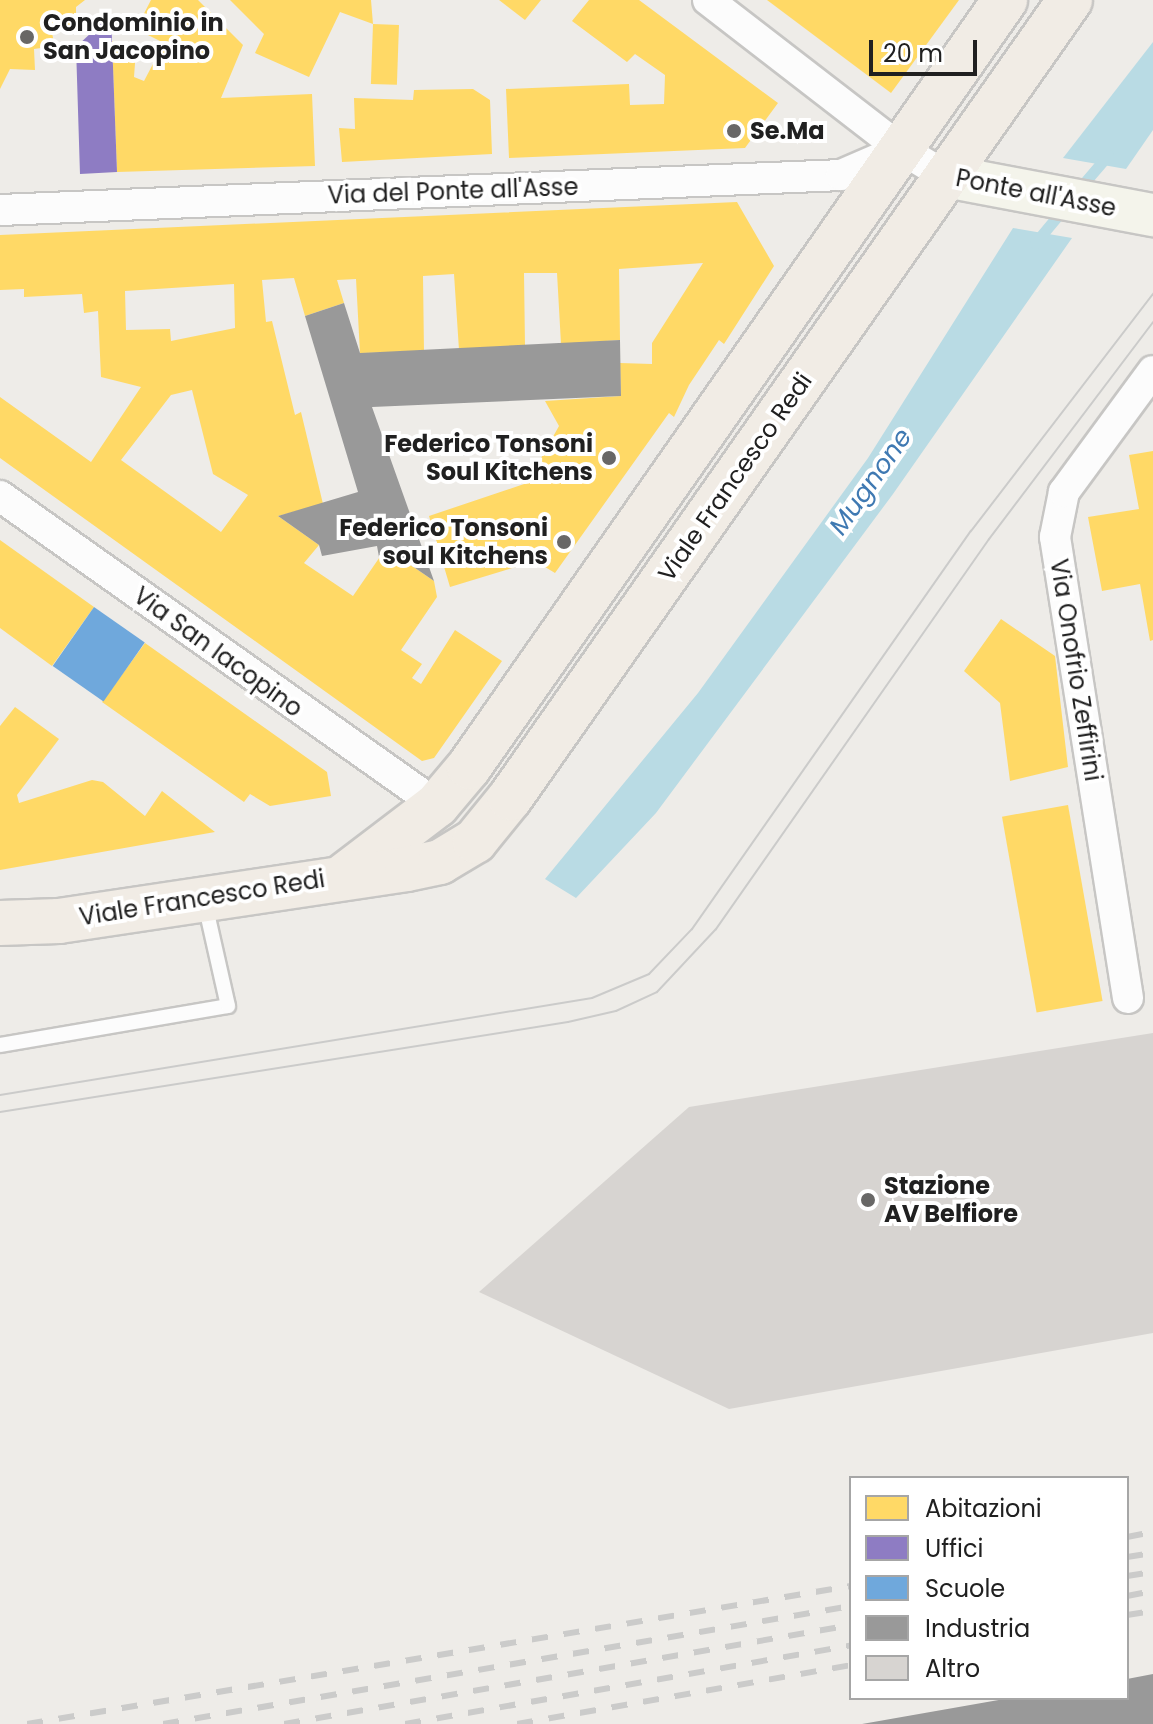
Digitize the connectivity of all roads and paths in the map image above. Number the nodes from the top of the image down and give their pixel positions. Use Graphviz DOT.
graph roads {
  1 [pos="708,0"];
  2 [pos="1005,0"];
  3 [pos="1070,0"];
  4 [pos="901,149"];
  5 [pos="946,176"];
  6 [pos="0,210"];
  7 [pos="1142,214"];
  8 [pos="1153,371"];
  9 [pos="0,496"];
  10 [pos="437,805"];
  11 [pos="345,875"];
  12 [pos="204,899"];
  13 [pos="59,921"];
  14 [pos="0,923"];
  15 [pos="0,947"];
  16 [pos="1128,998"];
  17 [pos="0,1045"];
  1 -- 4 [label="street, Ponte all'Asse"];
  2 -- 4 [label="main road, Viale Francesco Redi"];
  3 -- 5 [label="main road, Viale Francesco Redi"];
  4 -- 5 [label="street, Ponte all'Asse"];
  4 -- 6 [label="street, Via del Ponte all'Asse"];
  4 -- 10 [label="main road, Viale Francesco Redi"];
  5 -- 7 [label="main road, Ponte all'Asse"];
  5 -- 11 [label="main road, Viale Francesco Redi"];
  8 -- 16 [label="street, Via Onofrio Zeffirini"];
  9 -- 10 [label="street, Via San Iacopino"];
  10 -- 11 [label="main road, Viale Francesco Redi"];
  11 -- 12 [label="main road, Viale Francesco Redi"];
  12 -- 13 [label="main road, Viale Francesco Redi"];
  12 -- 17 [label="lane"];
  13 -- 14 [label="main road, Viale Francesco Redi"];
  13 -- 15 [label="main road, Viale Francesco Redi"];
}
